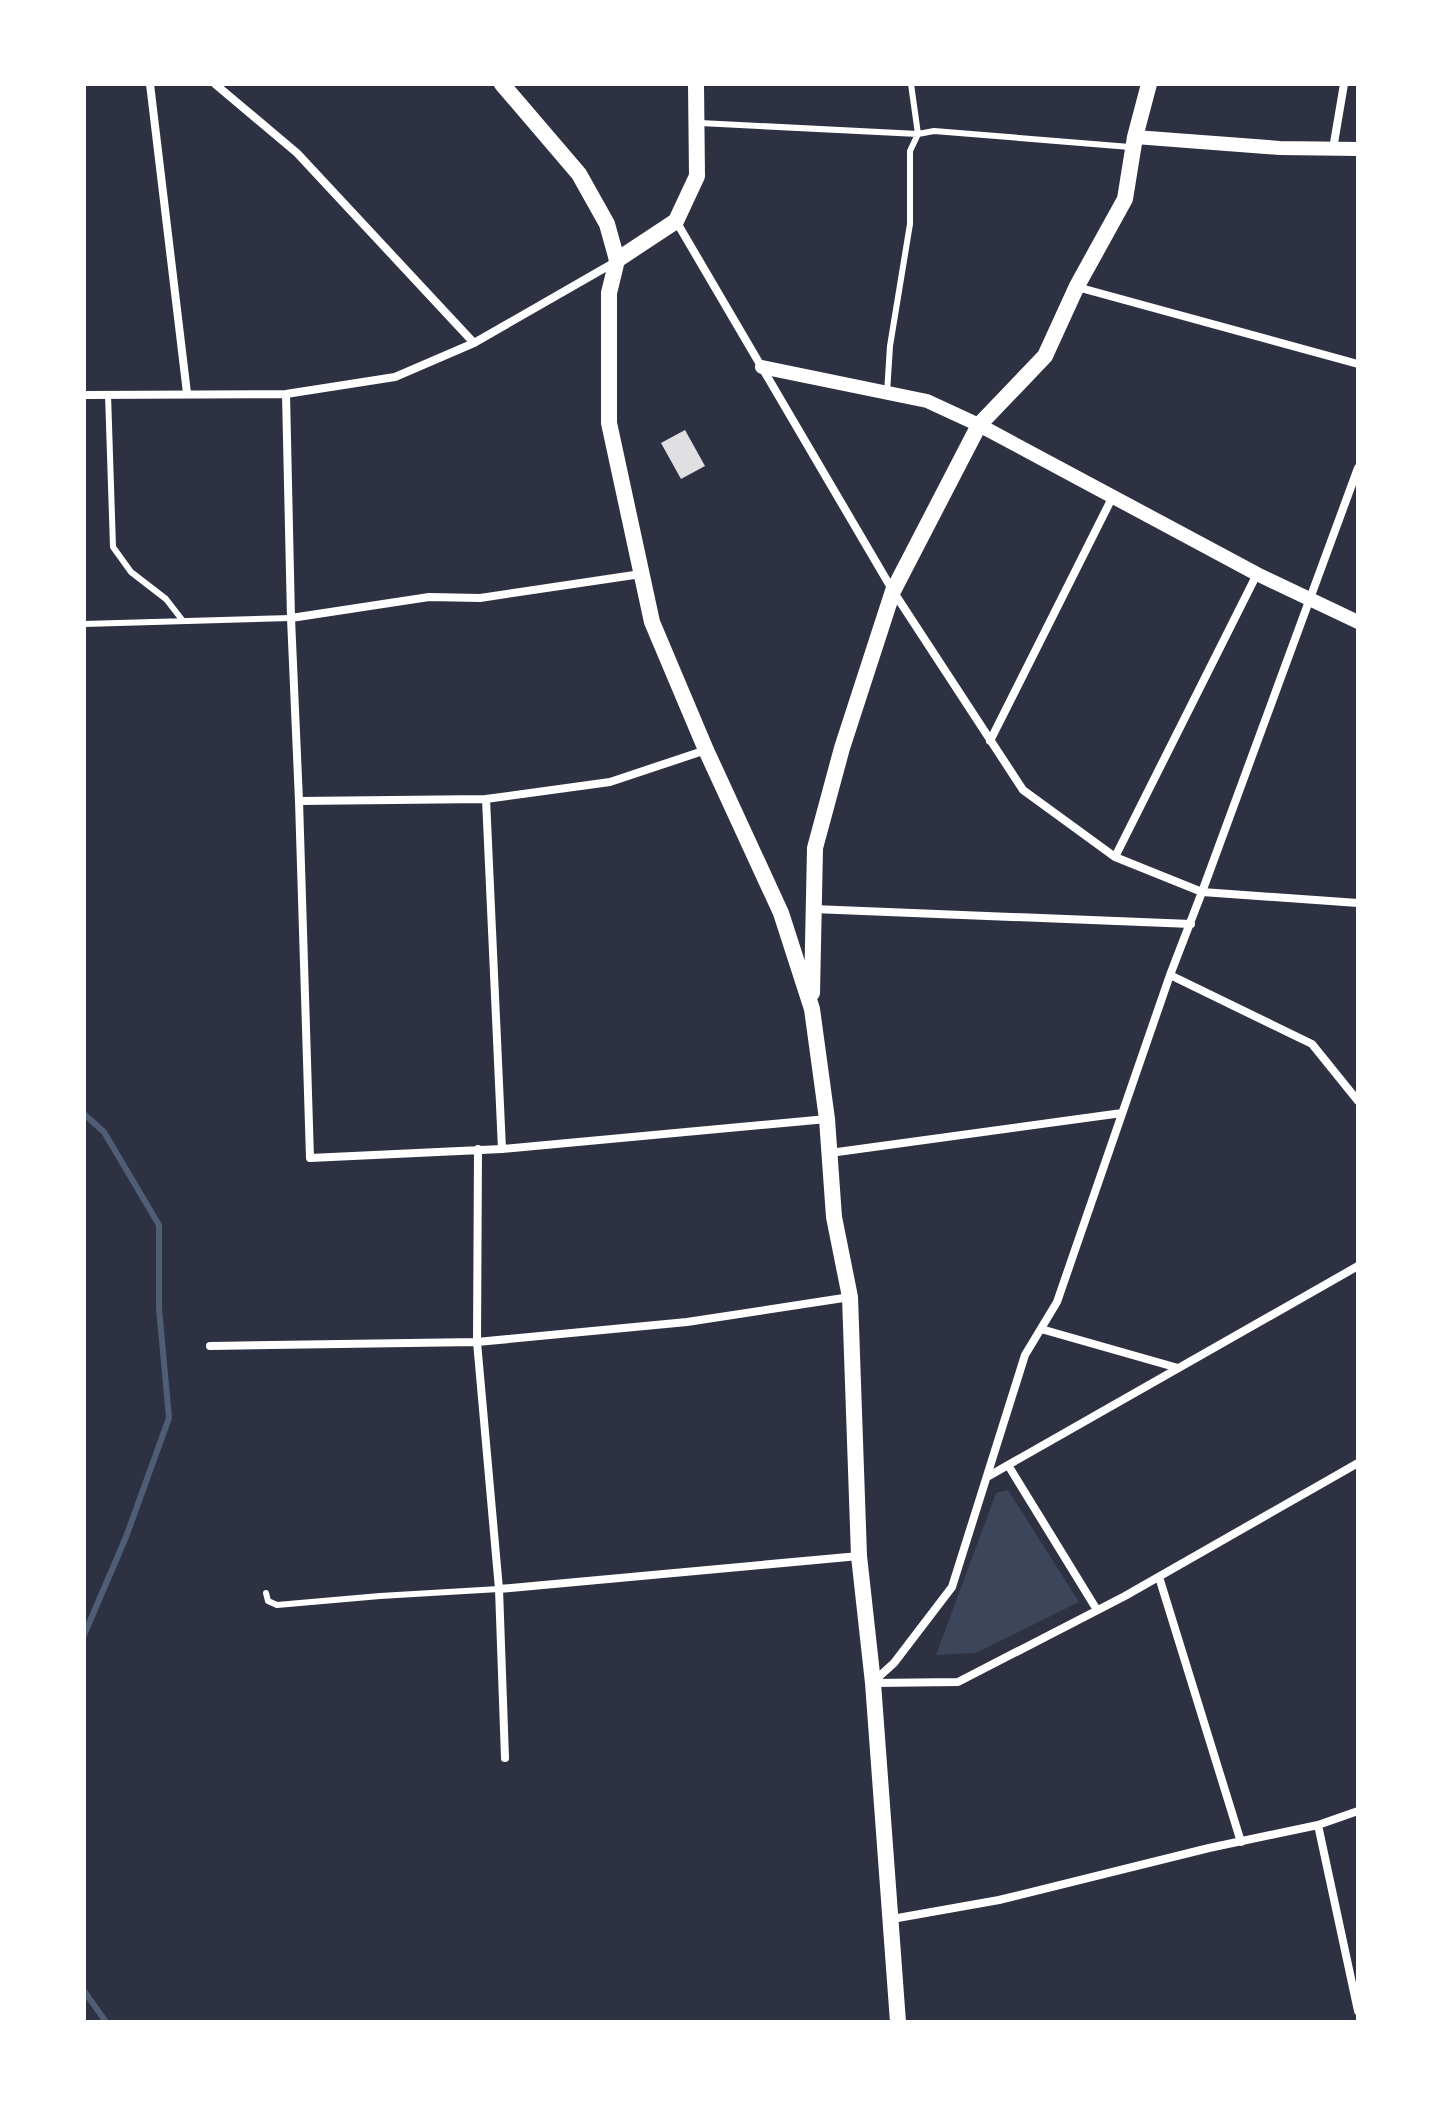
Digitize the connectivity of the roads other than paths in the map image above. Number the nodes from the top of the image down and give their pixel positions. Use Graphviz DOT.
graph roads {
  1 [pos="150,84"];
  2 [pos="215,84"];
  3 [pos="502,84"];
  4 [pos="696,84"];
  5 [pos="911,84"];
  6 [pos="1149,84"];
  7 [pos="1344,84"];
  8 [pos="696,123"];
  9 [pos="918,134"];
  10 [pos="1134,142"];
  11 [pos="1333,149"];
  12 [pos="1358,149"];
  13 [pos="676,221"];
  14 [pos="617,260"];
  15 [pos="1077,286"];
  16 [pos="474,343"];
  17 [pos="1358,364"];
  18 [pos="762,367"];
  19 [pos="187,393"];
  20 [pos="887,393"];
  21 [pos="108,394"];
  22 [pos="286,394"];
  23 [pos="84,395"];
  24 [pos="979,425"];
  25 [pos="1358,468"];
  26 [pos="1112,498"];
  27 [pos="641,574"];
  28 [pos="1257,574"];
  29 [pos="893,591"];
  30 [pos="1307,599"];
  31 [pos="291,618"];
  32 [pos="183,621"];
  33 [pos="1358,622"];
  34 [pos="84,624"];
  35 [pos="990,741"];
  36 [pos="706,750"];
  37 [pos="486,799"];
  38 [pos="299,801"];
  39 [pos="1115,857"];
  40 [pos="1202,892"];
  41 [pos="1358,903"];
  42 [pos="813,909"];
  43 [pos="1191,924"];
  44 [pos="1170,975"];
  45 [pos="812,1009"];
  46 [pos="1358,1101"];
  47 [pos="1122,1113"];
  48 [pos="827,1119"];
  49 [pos="478,1149"];
  50 [pos="502,1149"];
  51 [pos="829,1153"];
  52 [pos="1358,1266"];
  53 [pos="850,1297"];
  54 [pos="1041,1329"];
  55 [pos="477,1342"];
  56 [pos="210,1346"];
  57 [pos="1178,1368"];
  58 [pos="1358,1463"];
  59 [pos="1008,1465"];
  60 [pos="986,1478"];
  61 [pos="859,1556"];
  62 [pos="1159,1577"];
  63 [pos="499,1589"];
  64 [pos="266,1593"];
  65 [pos="1097,1610"];
  66 [pos="873,1683"];
  67 [pos="505,1758"];
  68 [pos="1358,1811"];
  69 [pos="1318,1825"];
  70 [pos="1241,1842"];
  71 [pos="892,1919"];
  72 [pos="1358,2011"];
  73 [pos="898,2022"];
  1 -- 19 [label="street"];
  2 -- 16 [label="street"];
  3 -- 14 [label="main road"];
  4 -- 8 [label="main road"];
  5 -- 9 [label="lane"];
  6 -- 10 [label="main road"];
  7 -- 11 [label="street"];
  8 -- 9 [label="lane"];
  8 -- 13 [label="main road"];
  9 -- 10 [label="lane"];
  9 -- 20 [label="lane"];
  10 -- 11 [label="street"];
  10 -- 15 [label="main road"];
  11 -- 12 [label="street"];
  13 -- 14 [label="main road"];
  13 -- 18 [label="street"];
  14 -- 16 [label="street"];
  14 -- 27 [label="main road"];
  15 -- 17 [label="street"];
  15 -- 24 [label="main road"];
  16 -- 22 [label="street"];
  18 -- 20 [label="street"];
  18 -- 29 [label="street"];
  19 -- 21 [label="street"];
  19 -- 22 [label="street"];
  20 -- 24 [label="street"];
  21 -- 23 [label="street"];
  21 -- 32 [label="lane"];
  22 -- 31 [label="street"];
  24 -- 26 [label="street"];
  24 -- 29 [label="main road"];
  25 -- 30 [label="street"];
  26 -- 28 [label="street"];
  26 -- 35 [label="street"];
  27 -- 31 [label="street"];
  27 -- 36 [label="main road"];
  28 -- 30 [label="street"];
  28 -- 39 [label="street"];
  29 -- 35 [label="street"];
  29 -- 42 [label="main road"];
  30 -- 33 [label="street"];
  30 -- 40 [label="street"];
  31 -- 32 [label="lane"];
  31 -- 38 [label="street"];
  32 -- 34 [label="lane"];
  35 -- 39 [label="street"];
  36 -- 37 [label="street"];
  36 -- 45 [label="main road"];
  37 -- 38 [label="street"];
  37 -- 50 [label="street"];
  38 -- 49 [label="street"];
  39 -- 40 [label="street"];
  40 -- 41 [label="street"];
  40 -- 43 [label="street"];
  42 -- 43 [label="street"];
  42 -- 45 [label="main road"];
  43 -- 44 [label="street"];
  44 -- 46 [label="street"];
  44 -- 47 [label="street"];
  45 -- 48 [label="main road"];
  47 -- 51 [label="street"];
  47 -- 54 [label="street"];
  48 -- 50 [label="street"];
  48 -- 51 [label="main road"];
  49 -- 50 [label="street"];
  49 -- 55 [label="street"];
  51 -- 53 [label="main road"];
  52 -- 57 [label="street"];
  53 -- 55 [label="street"];
  53 -- 61 [label="main road"];
  54 -- 57 [label="street"];
  54 -- 60 [label="street"];
  55 -- 56 [label="street"];
  55 -- 63 [label="street"];
  57 -- 59 [label="street"];
  58 -- 62 [label="street"];
  59 -- 60 [label="street"];
  59 -- 65 [label="street"];
  60 -- 66 [label="street"];
  61 -- 63 [label="street"];
  61 -- 66 [label="main road"];
  62 -- 65 [label="street"];
  62 -- 70 [label="street"];
  63 -- 64 [label="lane"];
  63 -- 67 [label="street"];
  65 -- 66 [label="street"];
  66 -- 71 [label="main road"];
  68 -- 69 [label="street"];
  69 -- 70 [label="street"];
  69 -- 72 [label="street"];
  70 -- 71 [label="street"];
  71 -- 73 [label="main road"];
}
